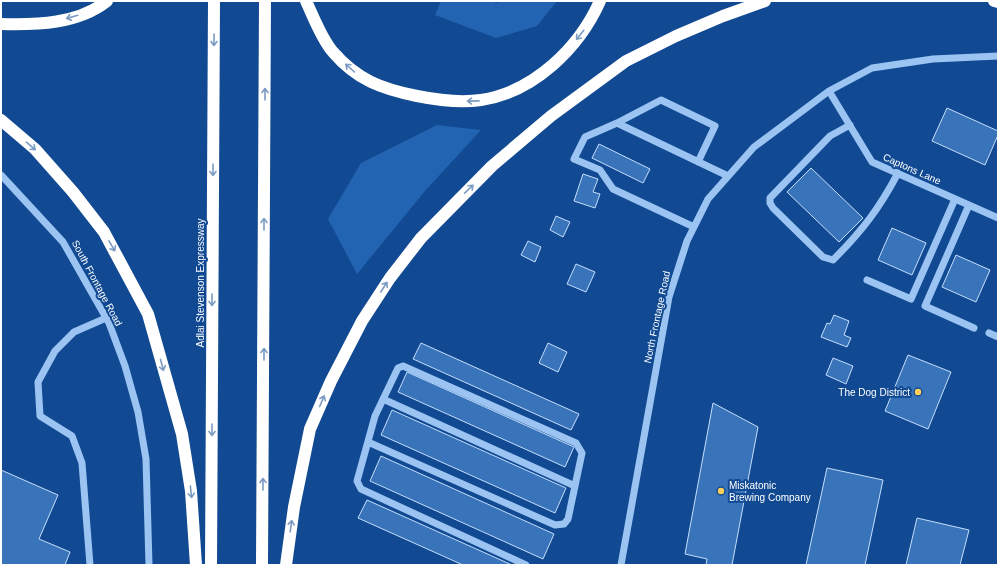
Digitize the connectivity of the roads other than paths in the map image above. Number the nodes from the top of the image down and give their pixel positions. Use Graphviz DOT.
graph roads {
  1 [pos="107,1"];
  2 [pos="214,1"];
  3 [pos="265,1"];
  4 [pos="306,1"];
  5 [pos="600,1"];
  6 [pos="765,1"];
  7 [pos="994,1"];
  8 [pos="998,2"];
  9 [pos="1,24"];
  10 [pos="998,56"];
  11 [pos="828,91"];
  12 [pos="1,120"];
  13 [pos="618,123"];
  14 [pos="850,125"];
  15 [pos="698,162"];
  16 [pos="898,173"];
  17 [pos="1,175"];
  18 [pos="728,176"];
  19 [pos="955,199"];
  20 [pos="969,205"];
  21 [pos="998,218"];
  22 [pos="694,226"];
  23 [pos="867,280"];
  24 [pos="106,318"];
  25 [pos="974,328"];
  26 [pos="989,333"];
  27 [pos="998,336"];
  28 [pos="383,399"];
  29 [pos="368,442"];
  30 [pos="575,486"];
  31 [pos="90,565"];
  32 [pos="149,565"];
  33 [pos="196,565"];
  34 [pos="211,565"];
  35 [pos="262,565"];
  36 [pos="286,565"];
  37 [pos="526,565"];
  38 [pos="621,565"];
  1 -- 9 [label="highway, one-way"];
  2 -- 34 [label="highway, Adlai Stevenson Expressway, one-way"];
  35 -- 3 [label="highway, one-way"];
  5 -- 4 [label="highway, one-way"];
  36 -- 6 [label="highway, one-way"];
  7 -- 8 [label="highway"];
  10 -- 11 [label="street, North Frontage Road"];
  11 -- 14 [label="street, Captons Lane"];
  11 -- 18 [label="street, North Frontage Road"];
  12 -- 33 [label="highway, one-way"];
  13 -- 15 [label="street"];
  13 -- 15 [label="street"];
  13 -- 22 [label="street"];
  14 -- 16 [label="street, Captons Lane"];
  14 -- 16 [label="street"];
  15 -- 18 [label="street"];
  16 -- 19 [label="street, Captons Lane"];
  17 -- 24 [label="street, South Frontage Road"];
  18 -- 22 [label="street, North Frontage Road"];
  19 -- 20 [label="street, Captons Lane"];
  19 -- 23 [label="street"];
  20 -- 21 [label="street, Captons Lane"];
  20 -- 25 [label="street"];
  22 -- 38 [label="street, North Frontage Road"];
  24 -- 31 [label="street"];
  24 -- 32 [label="street, South Frontage Road"];
  26 -- 27 [label="street"];
  28 -- 29 [label="street"];
  28 -- 30 [label="street"];
  28 -- 30 [label="street"];
  29 -- 30 [label="street"];
  29 -- 37 [label="street"];
}
